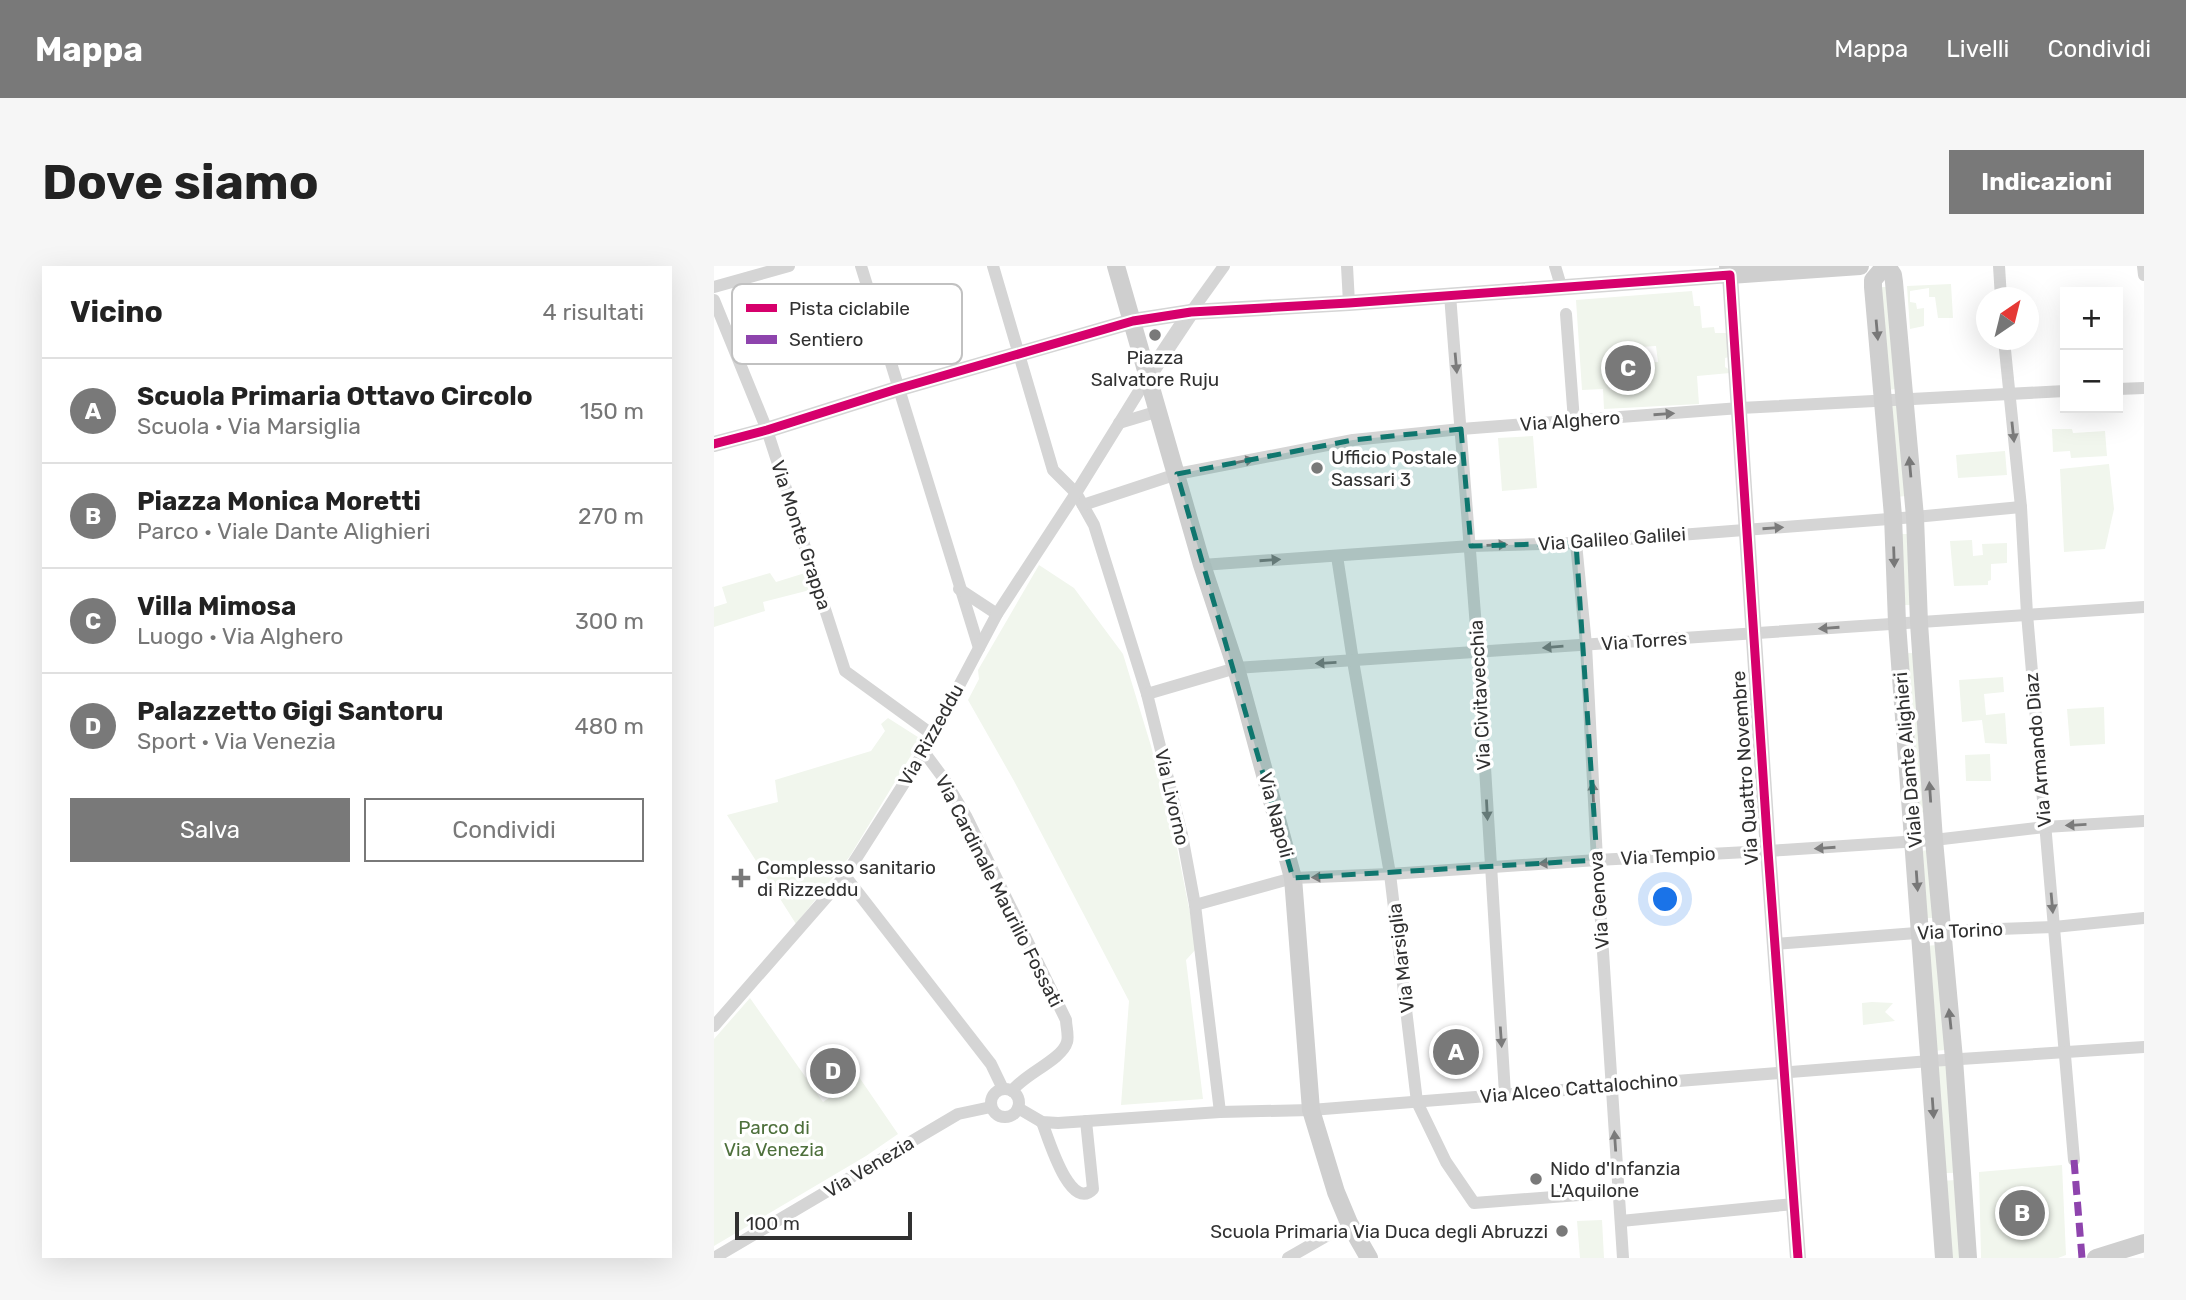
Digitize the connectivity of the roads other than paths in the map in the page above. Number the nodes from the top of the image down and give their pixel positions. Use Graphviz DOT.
graph roads {
  1 [pos="789,266"];
  2 [pos="861,266"];
  3 [pos="993,266"];
  4 [pos="1116,266"];
  5 [pos="1224,266"];
  6 [pos="1348,266"];
  7 [pos="1555,266"];
  8 [pos="1860,266"];
  9 [pos="1886,266"];
  10 [pos="1998,266"];
  11 [pos="2143,266"];
  12 [pos="1729,270"];
  13 [pos="2144,275"];
  14 [pos="866,284"];
  15 [pos="1561,286"];
  16 [pos="714,287"];
  17 [pos="2000,287"];
  18 [pos="1450,295"];
  19 [pos="714,300"];
  20 [pos="1349,303"];
  21 [pos="1191,312"];
  22 [pos="1566,314"];
  23 [pos="1133,321"];
  24 [pos="732,343"];
  25 [pos="2005,350"];
  26 [pos="1019,353"];
  27 [pos="741,364"];
  28 [pos="890,364"];
  29 [pos="1149,374"];
  30 [pos="2144,388"];
  31 [pos="897,389"];
  32 [pos="2123,389"];
  33 [pos="2060,391"];
  34 [pos="2008,393"];
  35 [pos="1904,400"];
  36 [pos="1882,402"];
  37 [pos="1740,408"];
  38 [pos="1159,411"];
  39 [pos="1574,421"];
  40 [pos="1119,423"];
  41 [pos="1461,429"];
  42 [pos="768,430"];
  43 [pos="714,444"];
  44 [pos="1177,474"];
  45 [pos="1079,499"];
  46 [pos="2021,507"];
  47 [pos="1915,517"];
  48 [pos="1893,518"];
  49 [pos="1747,529"];
  50 [pos="1576,542"];
  51 [pos="1471,546"];
  52 [pos="1337,556"];
  53 [pos="1202,565"];
  54 [pos="959,589"];
  55 [pos="2144,607"];
  56 [pos="997,614"];
  57 [pos="2027,614"];
  58 [pos="1897,623"];
  59 [pos="1919,623"];
  60 [pos="1754,633"];
  61 [pos="1586,645"];
  62 [pos="979,649"];
  63 [pos="1478,653"];
  64 [pos="1353,661"];
  65 [pos="1236,668"];
  66 [pos="1147,694"];
  67 [pos="933,735"];
  68 [pos="924,752"];
  69 [pos="2144,821"];
  70 [pos="2045,827"];
  71 [pos="1934,840"];
  72 [pos="1914,841"];
  73 [pos="1768,851"];
  74 [pos="1597,860"];
  75 [pos="1491,867"];
  76 [pos="1391,874"];
  77 [pos="845,876"];
  78 [pos="1293,878"];
  79 [pos="1195,905"];
  80 [pos="2144,918"];
  81 [pos="2054,927"];
  82 [pos="1942,931"];
  83 [pos="1920,932"];
  84 [pos="1776,944"];
  85 [pos="714,1026"];
  86 [pos="2144,1047"];
  87 [pos="2066,1052"];
  88 [pos="1954,1059"];
  89 [pos="1930,1061"];
  90 [pos="1785,1073"];
  91 [pos="1611,1085"];
  92 [pos="1008,1090"];
  93 [pos="1505,1094"];
  94 [pos="1416,1102"];
  95 [pos="991,1107"];
  96 [pos="1018,1108"];
  97 [pos="1311,1110"];
  98 [pos="1220,1112"];
  99 [pos="1086,1121"];
  100 [pos="1042,1122"];
  101 [pos="2074,1160"];
  102 [pos="1964,1176"];
  103 [pos="1938,1177"];
  104 [pos="1619,1192"];
  105 [pos="1794,1204"];
  106 [pos="1620,1221"];
  107 [pos="1349,1223"];
  108 [pos="2144,1243"];
  109 [pos="717,1257"];
  110 [pos="1288,1258"];
  111 [pos="1369,1258"];
  112 [pos="1623,1258"];
  113 [pos="1798,1258"];
  114 [pos="1944,1258"];
  115 [pos="1968,1258"];
  116 [pos="2096,1258"];
  1 -- 16 [label="street"];
  2 -- 14 [label="street"];
  3 -- 26 [label="street, Via Livorno"];
  4 -- 23 [label="main road"];
  5 -- 21 [label="street"];
  6 -- 20 [label="street"];
  7 -- 15 [label="street"];
  8 -- 12 [label="main road"];
  9 -- 35 [label="main road, Viale Dante Alighieri"];
  9 -- 36 [label="main road, Viale Dante Alighieri, one-way"];
  10 -- 17 [label="street"];
  11 -- 13 [label="street"];
  12 -- 15 [label="street"];
  12 -- 37 [label="street, Via Quattro Novembre"];
  15 -- 18 [label="street"];
  18 -- 20 [label="street"];
  18 -- 41 [label="street, Via Civitavecchia, one-way"];
  19 -- 24 [label="street, Via Monte Grappa"];
  20 -- 21 [label="street"];
  21 -- 23 [label="street"];
  21 -- 29 [label="street"];
  22 -- 39 [label="street"];
  23 -- 26 [label="street"];
  23 -- 29 [label="main road"];
  25 -- 34 [label="street, Via Armando Diaz"];
  26 -- 31 [label="street"];
  26 -- 45 [label="street, Via Livorno"];
  27 -- 42 [label="street, Via Monte Grappa"];
  28 -- 31 [label="street"];
  29 -- 38 [label="main road, Via Napoli"];
  29 -- 40 [label="street, Via Rizzeddu"];
  30 -- 32 [label="street"];
  31 -- 42 [label="street"];
  31 -- 54 [label="street"];
  33 -- 34 [label="street, Via Alghero"];
  34 -- 35 [label="street, Via Alghero"];
  34 -- 46 [label="street, Via Armando Diaz, one-way"];
  35 -- 36 [label="street, Via Alghero"];
  47 -- 35 [label="main road, Viale Dante Alighieri, one-way"];
  36 -- 37 [label="street, Via Alghero"];
  36 -- 48 [label="main road, Viale Dante Alighieri"];
  39 -- 37 [label="street, Via Alghero, one-way"];
  37 -- 49 [label="street, Via Quattro Novembre"];
  38 -- 40 [label="street"];
  38 -- 44 [label="main road, Via Napoli"];
  39 -- 41 [label="street, Via Alghero"];
  40 -- 45 [label="street, Via Rizzeddu"];
  44 -- 41 [label="street, Via Alghero, one-way"];
  41 -- 51 [label="street, Via Civitavecchia"];
  42 -- 43 [label="street"];
  42 -- 67 [label="street, Via Monte Grappa"];
  44 -- 45 [label="street, Via Alghero"];
  44 -- 53 [label="main road, Via Napoli"];
  45 -- 56 [label="street, Via Rizzeddu"];
  45 -- 66 [label="street, Via Livorno"];
  46 -- 47 [label="street, Via Galileo Galilei"];
  46 -- 57 [label="street, Via Armando Diaz"];
  47 -- 48 [label="street, Via Galileo Galilei"];
  47 -- 59 [label="main road, Viale Dante Alighieri"];
  49 -- 48 [label="street, Via Galileo Galilei, one-way"];
  48 -- 58 [label="main road, Viale Dante Alighieri, one-way"];
  49 -- 50 [label="street, Via Galileo Galilei"];
  49 -- 60 [label="street, Via Quattro Novembre"];
  51 -- 50 [label="street, Via Galileo Galilei, one-way"];
  50 -- 61 [label="street, Via Genova"];
  51 -- 52 [label="street, Via Galileo Galilei"];
  51 -- 63 [label="street, Via Civitavecchia"];
  53 -- 52 [label="street, Via Galileo Galilei, one-way"];
  52 -- 64 [label="street, Via Marsiglia"];
  53 -- 65 [label="main road, Via Napoli"];
  54 -- 56 [label="street"];
  54 -- 62 [label="street"];
  55 -- 57 [label="street, Via Torres"];
  56 -- 62 [label="street, Via Rizzeddu"];
  57 -- 59 [label="street, Via Torres"];
  57 -- 70 [label="street, Via Armando Diaz"];
  58 -- 59 [label="street, Via Torres"];
  58 -- 60 [label="street, Via Torres, one-way"];
  58 -- 72 [label="main road, Viale Dante Alighieri"];
  71 -- 59 [label="main road, Viale Dante Alighieri, one-way"];
  60 -- 61 [label="street, Via Torres"];
  60 -- 73 [label="street, Via Quattro Novembre"];
  61 -- 63 [label="street, Via Torres, one-way"];
  74 -- 61 [label="street, Via Genova, one-way"];
  62 -- 67 [label="street, Via Rizzeddu"];
  63 -- 64 [label="street, Via Torres"];
  63 -- 75 [label="street, Via Civitavecchia, one-way"];
  64 -- 65 [label="street, Via Torres, one-way"];
  64 -- 76 [label="street, Via Marsiglia"];
  65 -- 66 [label="street, Via Torres"];
  65 -- 78 [label="main road, Via Napoli"];
  66 -- 79 [label="street, Via Livorno"];
  67 -- 68 [label="street, Via Rizzeddu"];
  68 -- 77 [label="street, Via Rizzeddu"];
  68 -- 92 [label="street, Via Cardinale Maurilio Fossati"];
  69 -- 70 [label="street, Via Tempio, one-way"];
  70 -- 71 [label="street, Via Tempio"];
  70 -- 81 [label="street, Via Armando Diaz, one-way"];
  71 -- 72 [label="street, Via Tempio"];
  71 -- 82 [label="main road, Viale Dante Alighieri"];
  72 -- 73 [label="street, Via Tempio, one-way"];
  72 -- 83 [label="main road, Viale Dante Alighieri, one-way"];
  73 -- 74 [label="street, Via Tempio"];
  73 -- 84 [label="street, Via Quattro Novembre"];
  74 -- 75 [label="street, Via Tempio, one-way"];
  74 -- 91 [label="street, Via Genova"];
  75 -- 76 [label="street, Via Tempio"];
  75 -- 93 [label="street, Via Civitavecchia, one-way"];
  76 -- 78 [label="street, Via Tempio, one-way"];
  76 -- 94 [label="street, Via Marsiglia"];
  77 -- 85 [label="street, Via Rizzeddu"];
  77 -- 92 [label="street"];
  78 -- 79 [label="street, Via Tempio"];
  78 -- 97 [label="main road, Via Napoli"];
  79 -- 98 [label="street, Via Livorno"];
  80 -- 81 [label="street, Via Torino"];
  81 -- 82 [label="street, Via Torino"];
  81 -- 87 [label="street, Via Armando Diaz"];
  82 -- 83 [label="street, Via Torino"];
  88 -- 82 [label="main road, Viale Dante Alighieri, one-way"];
  83 -- 84 [label="street, Via Torino"];
  83 -- 89 [label="main road, Viale Dante Alighieri"];
  84 -- 90 [label="street, Via Quattro Novembre"];
  86 -- 87 [label="street, Via Alceo Cattalochino"];
  87 -- 88 [label="street, Via Alceo Cattalochino"];
  87 -- 101 [label="street, Via Armando Diaz"];
  88 -- 89 [label="street, Via Alceo Cattalochino"];
  88 -- 102 [label="main road, Viale Dante Alighieri"];
  89 -- 90 [label="street, Via Alceo Cattalochino"];
  89 -- 103 [label="main road, Viale Dante Alighieri, one-way"];
  90 -- 91 [label="street, Via Alceo Cattalochino"];
  90 -- 105 [label="street, Via Quattro Novembre"];
  91 -- 93 [label="street, Via Alceo Cattalochino"];
  104 -- 91 [label="street, Via Genova, one-way"];
  92 -- 95 [label="street"];
  92 -- 96 [label="street"];
  93 -- 94 [label="street, Via Alceo Cattalochino"];
  94 -- 97 [label="street, Via Alceo Cattalochino"];
  94 -- 104 [label="street, Via Marsiglia"];
  95 -- 96 [label="street"];
  95 -- 109 [label="street, Via Venezia"];
  96 -- 100 [label="street"];
  97 -- 98 [label="street, Via Alceo Cattalochino"];
  97 -- 107 [label="main road, Via Napoli"];
  98 -- 99 [label="street, Via Alceo Cattalochino"];
  99 -- 100 [label="street, Via Alceo Cattalochino"];
  99 -- 100 [label="street"];
  102 -- 103 [label="main road"];
  102 -- 115 [label="main road, Viale Dante Alighieri"];
  103 -- 114 [label="main road, Viale Dante Alighieri"];
  104 -- 106 [label="street, Via Genova"];
  105 -- 106 [label="street"];
  105 -- 113 [label="street, Via Quattro Novembre"];
  106 -- 112 [label="street, Via Genova"];
  107 -- 110 [label="street"];
  107 -- 111 [label="main road, Via Napoli"];
  108 -- 116 [label="main road"];
}
